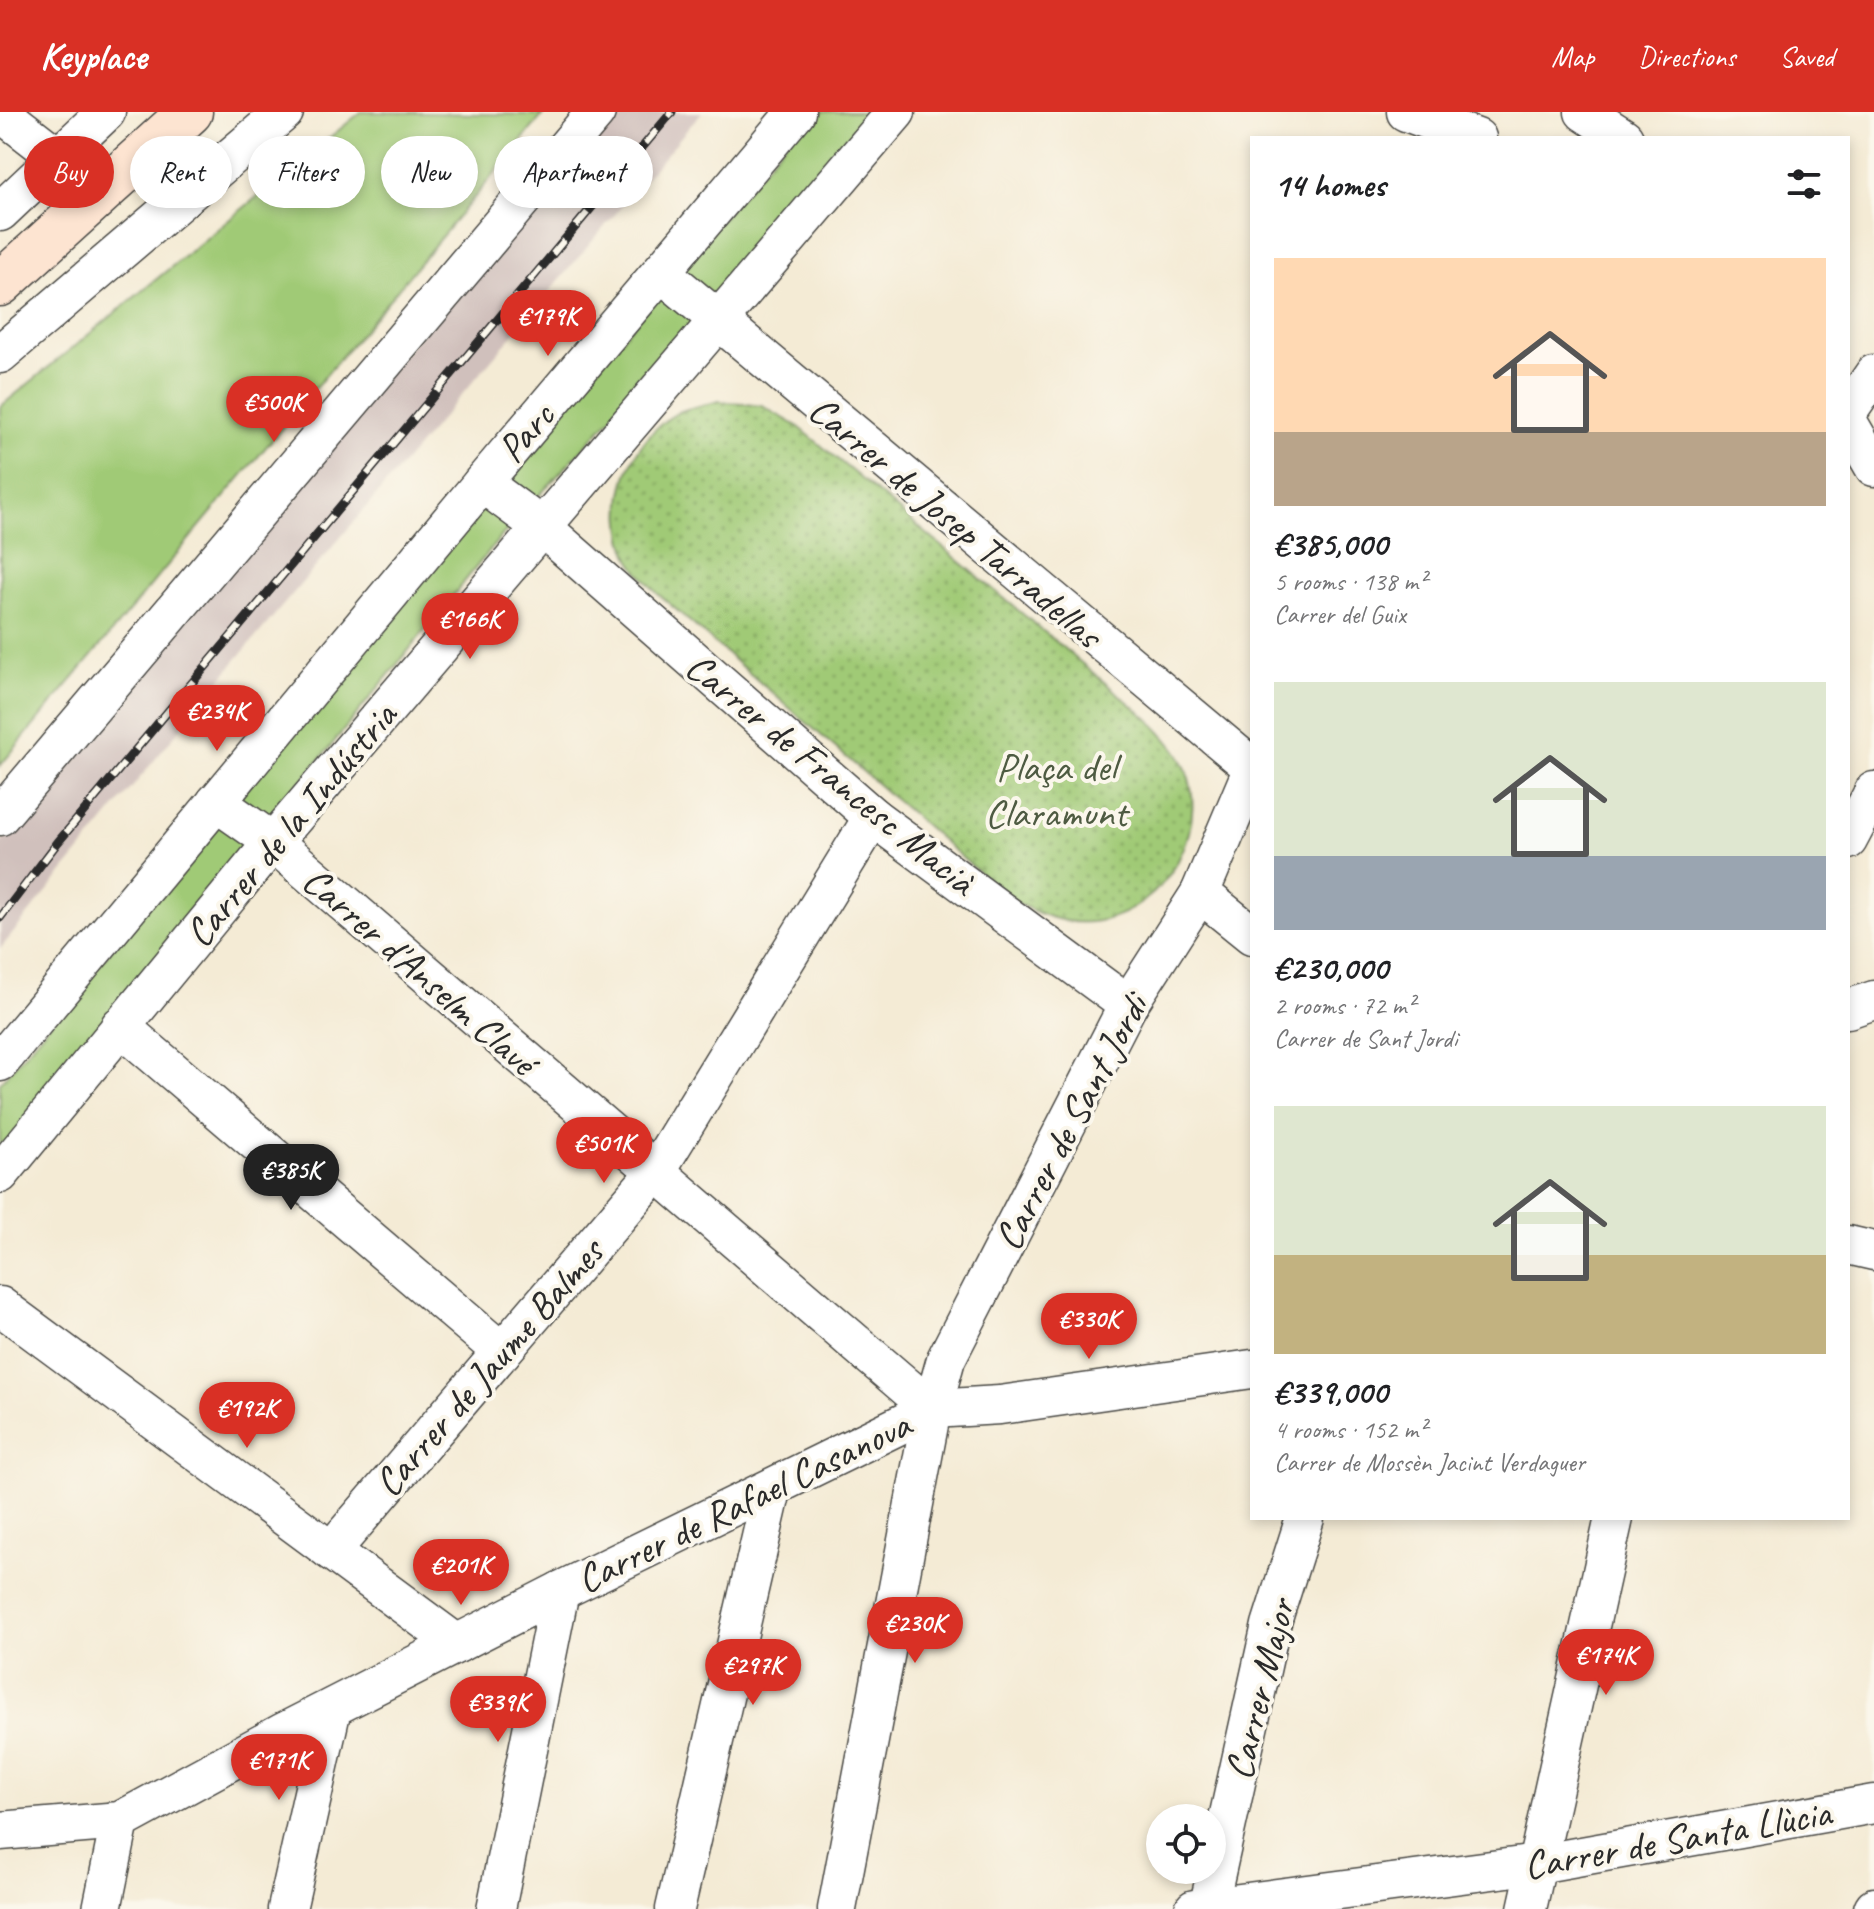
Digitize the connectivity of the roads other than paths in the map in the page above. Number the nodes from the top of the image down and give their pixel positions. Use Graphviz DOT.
graph roads {
  1 [pos="0,112"];
  2 [pos="106,112"];
  3 [pos="190,112"];
  4 [pos="284,112"];
  5 [pos="596,112"];
  6 [pos="796,112"];
  7 [pos="896,112"];
  8 [pos="1406,112"];
  9 [pos="1564,112"];
  10 [pos="1584,112"];
  11 [pos="31,136"];
  12 [pos="80,136"];
  13 [pos="1472,136"];
  14 [pos="1574,136"];
  15 [pos="1621,136"];
  16 [pos="24,189"];
  17 [pos="0,212"];
  18 [pos="662,273"];
  19 [pos="0,284"];
  20 [pos="715,321"];
  21 [pos="0,354"];
  22 [pos="1874,374"];
  23 [pos="1850,411"];
  24 [pos="1874,413"];
  25 [pos="1850,414"];
  26 [pos="1850,425"];
  27 [pos="1874,467"];
  28 [pos="482,483"];
  29 [pos="543,528"];
  30 [pos="1250,767"];
  31 [pos="1250,774"];
  32 [pos="1874,791"];
  33 [pos="216,802"];
  34 [pos="0,816"];
  35 [pos="873,817"];
  36 [pos="1850,836"];
  37 [pos="273,842"];
  38 [pos="1200,893"];
  39 [pos="1250,933"];
  40 [pos="1874,1000"];
  41 [pos="1128,1005"];
  42 [pos="1850,1008"];
  43 [pos="120,1026"];
  44 [pos="0,1062"];
  45 [pos="655,1173"];
  46 [pos="0,1174"];
  47 [pos="1850,1245"];
  48 [pos="1874,1251"];
  49 [pos="0,1306"];
  50 [pos="502,1352"];
  51 [pos="1250,1369"];
  52 [pos="932,1409"];
  53 [pos="772,1490"];
  54 [pos="1304,1520"];
  55 [pos="1614,1520"];
  56 [pos="331,1551"];
  57 [pos="560,1591"];
  58 [pos="457,1644"];
  59 [pos="332,1708"];
  60 [pos="1874,1804"];
  61 [pos="120,1821"];
  62 [pos="0,1831"];
  63 [pos="1537,1864"];
  64 [pos="1204,1908"];
  65 [pos="102,1909"];
  66 [pos="287,1909"];
  67 [pos="496,1909"];
  68 [pos="675,1909"];
  69 [pos="837,1909"];
  70 [pos="1527,1909"];
  1 -- 11 [label="street"];
  2 -- 12 [label="street"];
  3 -- 19 [label="street"];
  4 -- 21 [label="street"];
  5 -- 34 [label="street"];
  6 -- 18 [label="street"];
  7 -- 20 [label="street, Carrer de la Indústria"];
  8 -- 13 [label="street"];
  9 -- 14 [label="street"];
  10 -- 15 [label="street"];
  16 -- 17 [label="street"];
  18 -- 20 [label="street, Carrer de Josep Tarradellas"];
  18 -- 28 [label="street, Parc"];
  20 -- 29 [label="street, Carrer de la Indústria"];
  20 -- 30 [label="street, Carrer de Josep Tarradellas"];
  22 -- 23 [label="street"];
  24 -- 25 [label="street"];
  26 -- 27 [label="street"];
  28 -- 29 [label="street, Carrer de Francesc Macià"];
  28 -- 33 [label="street, Carrer de la Indústria"];
  29 -- 35 [label="street, Carrer de Francesc Macià"];
  29 -- 37 [label="street, Carrer de la Indústria"];
  31 -- 38 [label="street, Carrer de Sant Jordi"];
  32 -- 36 [label="street"];
  33 -- 37 [label="street, Carrer d'Anselm Clavé"];
  33 -- 44 [label="street, Carrer de la Indústria"];
  35 -- 41 [label="street, Carrer de Francesc Macià"];
  35 -- 45 [label="street, Carrer de Jaume Balmes"];
  37 -- 43 [label="street, Carrer de la Indústria"];
  37 -- 45 [label="street, Carrer d'Anselm Clavé"];
  38 -- 39 [label="street"];
  38 -- 41 [label="street, Carrer de Sant Jordi"];
  40 -- 42 [label="street"];
  41 -- 52 [label="street, Carrer de Sant Jordi"];
  43 -- 46 [label="street, Carrer de la Indústria"];
  43 -- 50 [label="street"];
  45 -- 50 [label="street, Carrer de Jaume Balmes"];
  45 -- 52 [label="street, Carrer d'Anselm Clavé"];
  47 -- 48 [label="street"];
  49 -- 56 [label="street"];
  50 -- 56 [label="street, Carrer de Jaume Balmes"];
  51 -- 52 [label="street, Carrer de Rafael Casanova"];
  52 -- 53 [label="street, Carrer de Rafael Casanova"];
  52 -- 69 [label="street, Carrer de Sant Jordi"];
  53 -- 57 [label="street, Carrer de Rafael Casanova"];
  53 -- 68 [label="street"];
  54 -- 64 [label="street, Carrer Major"];
  55 -- 63 [label="street"];
  56 -- 58 [label="street"];
  57 -- 58 [label="street, Carrer de Rafael Casanova"];
  57 -- 67 [label="street"];
  58 -- 59 [label="street, Carrer de Rafael Casanova"];
  59 -- 61 [label="street, Carrer de Rafael Casanova"];
  59 -- 66 [label="street"];
  60 -- 63 [label="street, Carrer de Santa Llùcia"];
  61 -- 62 [label="street, Carrer de Rafael Casanova"];
  61 -- 65 [label="street"];
  63 -- 64 [label="street, Carrer de Santa Llùcia"];
  63 -- 70 [label="street"];
}
